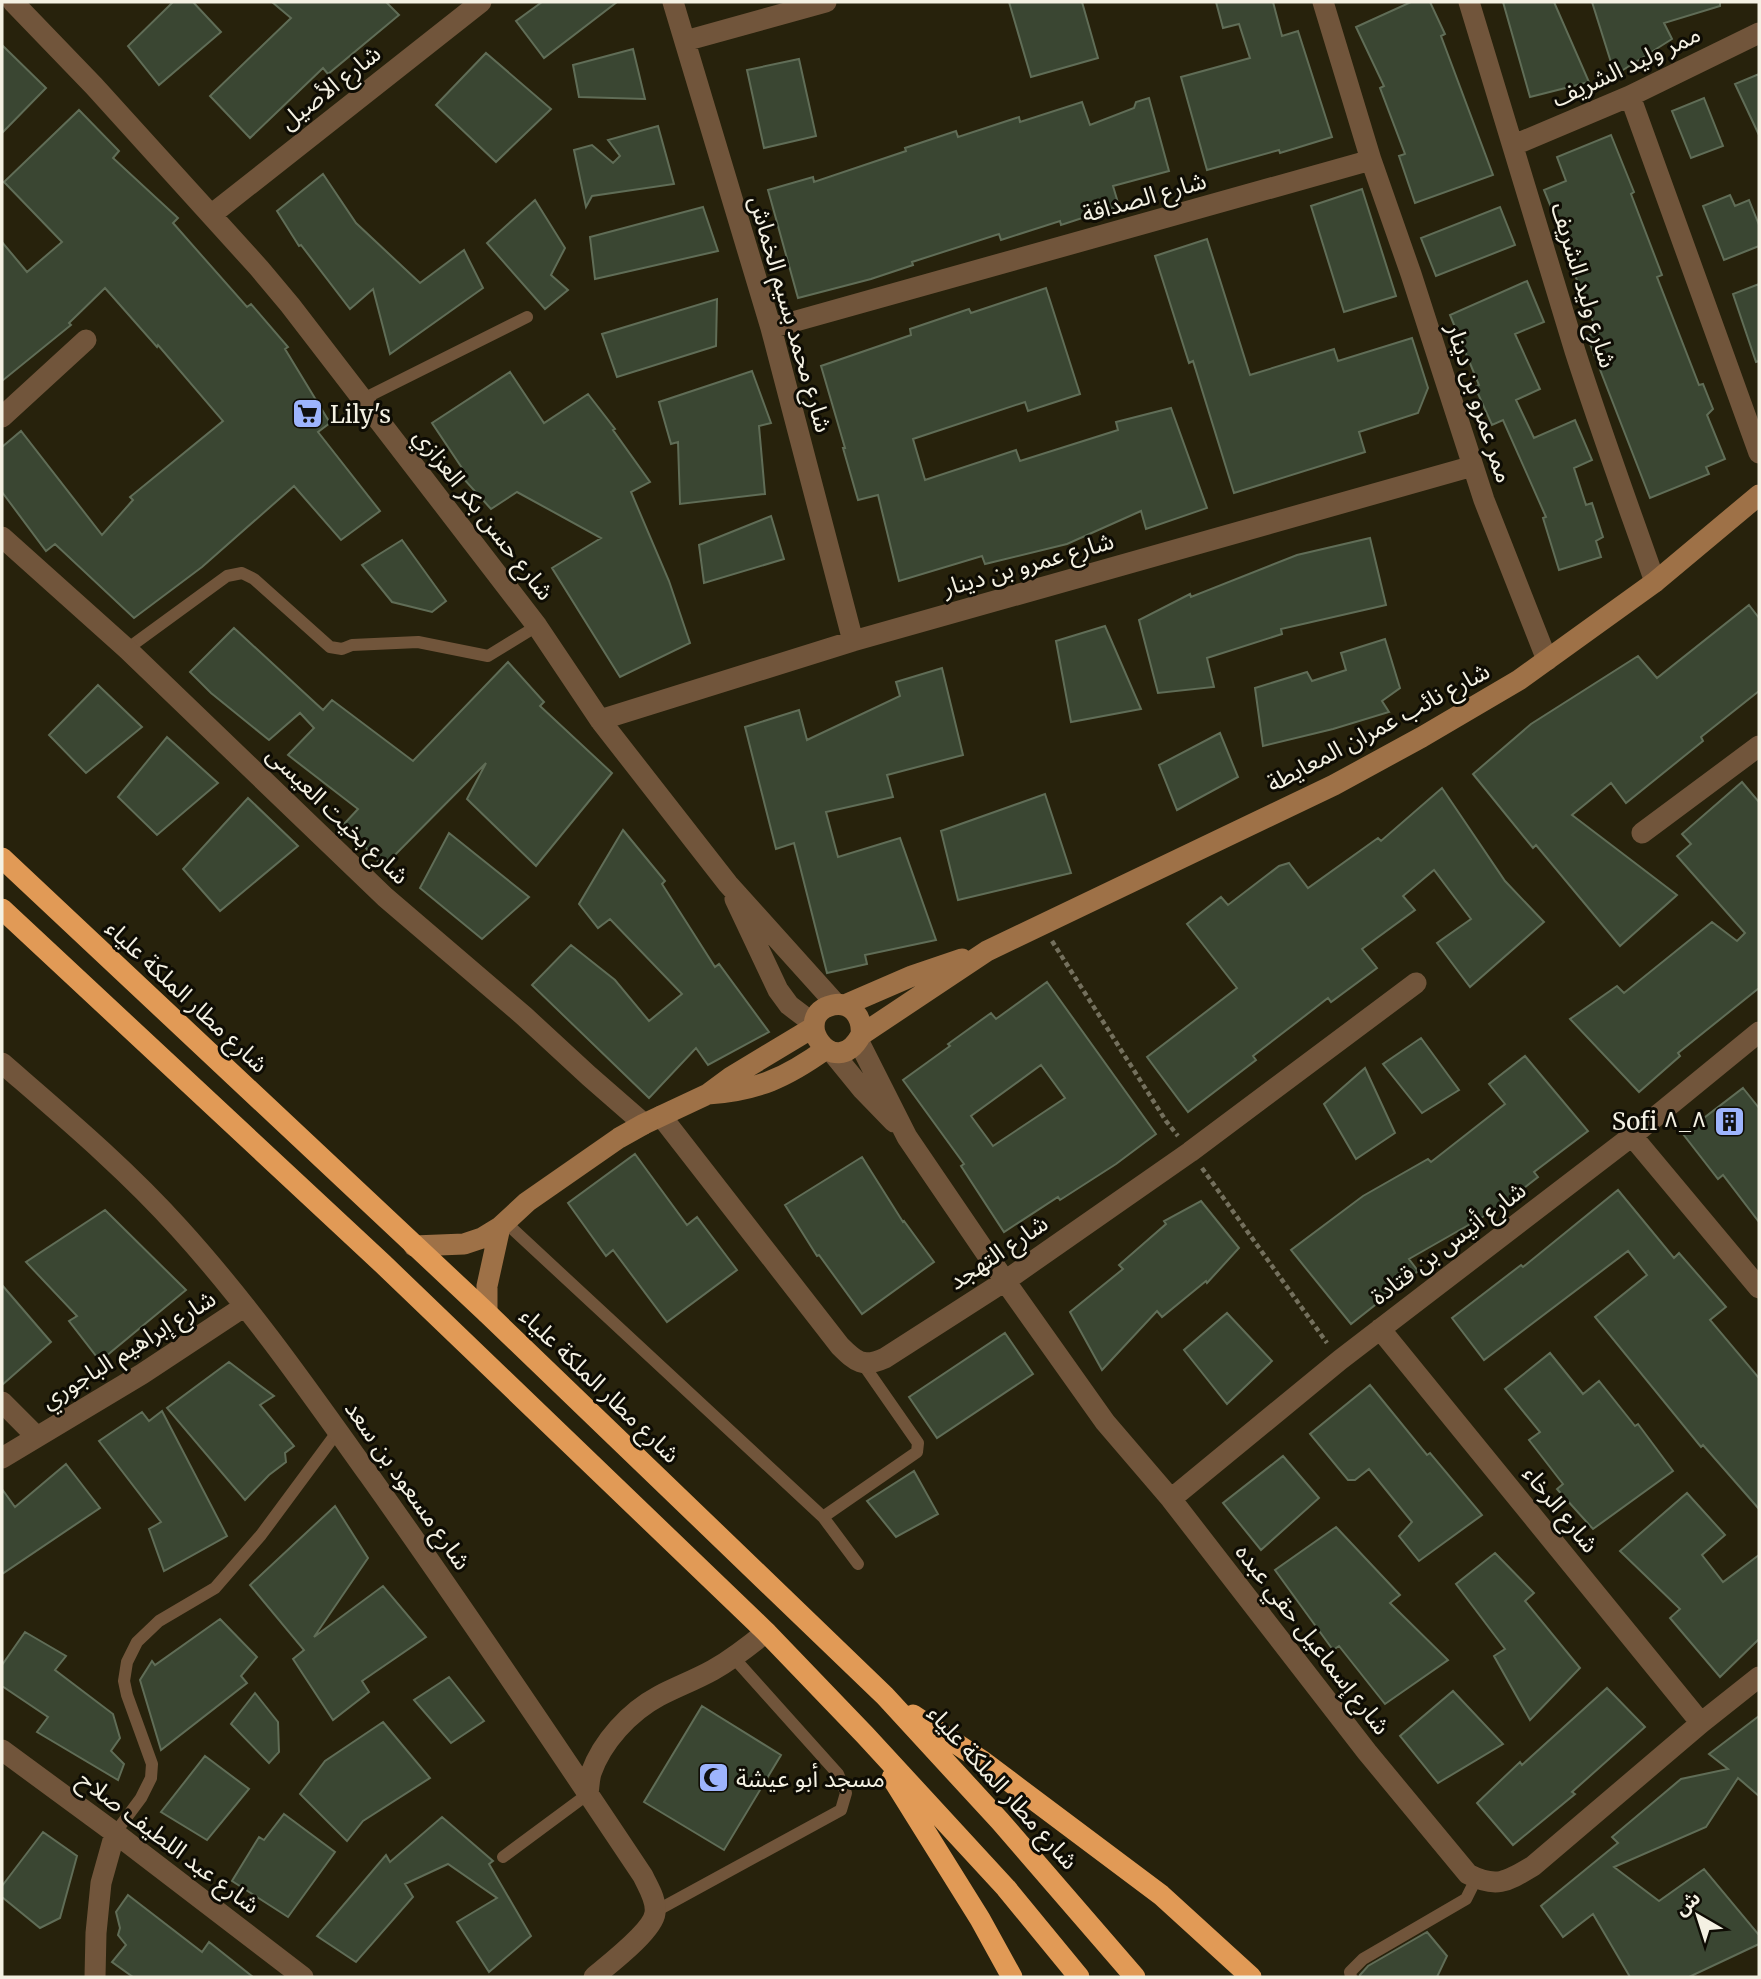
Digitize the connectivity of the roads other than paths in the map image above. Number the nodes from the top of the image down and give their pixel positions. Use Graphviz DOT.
graph roads {
  1 [pos="13,2"];
  2 [pos="445,2"];
  3 [pos="481,2"];
  4 [pos="673,2"];
  5 [pos="826,2"];
  6 [pos="1323,2"];
  7 [pos="1469,2"];
  8 [pos="461,17"];
  9 [pos="1759,33"];
  10 [pos="685,41"];
  11 [pos="1630,96"];
  12 [pos="1514,145"];
  13 [pos="1371,160"];
  14 [pos="211,215"];
  15 [pos="527,317"];
  16 [pos="771,328"];
  17 [pos="86,340"];
  18 [pos="363,399"];
  19 [pos="2,418"];
  20 [pos="1759,453"];
  21 [pos="1473,466"];
  22 [pos="1759,495"];
  23 [pos="2,537"];
  24 [pos="1656,582"];
  25 [pos="537,626"];
  26 [pos="853,641"];
  27 [pos="127,649"];
  28 [pos="1547,660"];
  29 [pos="600,720"];
  30 [pos="1759,746"];
  31 [pos="1643,833"];
  32 [pos="2,858"];
  33 [pos="728,884"];
  34 [pos="2,909"];
  35 [pos="987,951"];
  36 [pos="1416,983"];
  37 [pos="840,1004"];
  38 [pos="814,1025"];
  39 [pos="1759,1032"];
  40 [pos="860,1037"];
  41 [pos="829,1051"];
  42 [pos="2,1063"];
  43 [pos="708,1094"];
  44 [pos="652,1120"];
  45 [pos="1632,1136"];
  46 [pos="907,1137"];
  47 [pos="502,1225"];
  48 [pos="414,1246"];
  49 [pos="1004,1281"];
  50 [pos="1759,1288"];
  51 [pos="245,1306"];
  52 [pos="487,1313"];
  53 [pos="1380,1329"];
  54 [pos="863,1364"];
  55 [pos="2,1402"];
  56 [pos="338,1431"];
  57 [pos="37,1437"];
  58 [pos="2,1458"];
  59 [pos="1171,1499"];
  60 [pos="823,1517"];
  61 [pos="858,1564"];
  62 [pos="766,1632"];
  63 [pos="734,1658"];
  64 [pos="1759,1677"];
  65 [pos="885,1696"];
  66 [pos="1701,1723"];
  67 [pos="864,1735"];
  68 [pos="2,1750"];
  69 [pos="589,1794"];
  70 [pos="115,1833"];
  71 [pos="503,1857"];
  72 [pos="1476,1879"];
  73 [pos="656,1911"];
  74 [pos="95,1977"];
  75 [pos="303,1977"];
  76 [pos="595,1977"];
  77 [pos="1012,1977"];
  78 [pos="1079,1977"];
  79 [pos="1135,1977"];
  80 [pos="1251,1977"];
  81 [pos="1351,1977"];
  1 -- 14 [label="street, شارع حسن بكر العزازي"];
  2 -- 8 [label="street"];
  3 -- 8 [label="street, شارع الأصيل"];
  4 -- 10 [label="street, شارع محمد بسيم الخماش"];
  5 -- 10 [label="street"];
  6 -- 13 [label="street"];
  7 -- 12 [label="street, شارع وليد الشريف"];
  8 -- 14 [label="street, شارع الأصيل"];
  9 -- 11 [label="street, ممر وليد الشريف"];
  10 -- 16 [label="street, شارع محمد بسيم الخماش"];
  11 -- 12 [label="street, ممر وليد الشريف"];
  11 -- 20 [label="street"];
  12 -- 24 [label="street, شارع وليد الشريف"];
  13 -- 16 [label="street, شارع الصداقة"];
  13 -- 21 [label="street, ممر عمرو بن دينار"];
  14 -- 18 [label="street, شارع حسن بكر العزازي"];
  15 -- 18 [label="lane"];
  16 -- 26 [label="street, شارع محمد بسيم الخماش"];
  17 -- 19 [label="street"];
  18 -- 25 [label="street, شارع حسن بكر العزازي"];
  21 -- 26 [label="street, شارع عمرو بن دينار"];
  21 -- 28 [label="street, ممر عمرو بن دينار"];
  22 -- 24 [label="street, شارع نائب عمران المعايطة"];
  23 -- 27 [label="street, شارع بخيت العيسى"];
  24 -- 28 [label="street, شارع نائب عمران المعايطة"];
  25 -- 27 [label="lane"];
  25 -- 29 [label="street, شارع حسن بكر العزازي"];
  26 -- 29 [label="street, شارع عمرو بن دينار"];
  27 -- 44 [label="street, شارع بخيت العيسى"];
  28 -- 35 [label="street, شارع نائب عمران المعايطة"];
  29 -- 33 [label="street, شارع حسن بكر العزازي"];
  30 -- 31 [label="street"];
  32 -- 48 [label="highway, شارع مطار الملكة علياء"];
  33 -- 37 [label="street, شارع حسن بكر العزازي"];
  33 -- 38 [label="street, شارع حسن بكر العزازي"];
  34 -- 62 [label="highway"];
  35 -- 37 [label="street, شارع نائب عمران المعايطة"];
  35 -- 40 [label="street, شارع نائب عمران المعايطة"];
  36 -- 49 [label="street, شارع التهجد"];
  37 -- 38 [label="street"];
  37 -- 40 [label="street"];
  38 -- 41 [label="street"];
  38 -- 43 [label="street"];
  39 -- 45 [label="street, شارع أنيس بن قتادة"];
  40 -- 41 [label="street"];
  40 -- 46 [label="street, شارع إسماعيل حقي عبده"];
  41 -- 43 [label="street"];
  41 -- 46 [label="street, شارع إسماعيل حقي عبده"];
  42 -- 51 [label="street, شارع مسعود بن سعد"];
  43 -- 44 [label="street"];
  44 -- 47 [label="street"];
  44 -- 54 [label="street"];
  45 -- 50 [label="street"];
  45 -- 53 [label="street, شارع أنيس بن قتادة"];
  46 -- 49 [label="street, شارع إسماعيل حقي عبده"];
  47 -- 48 [label="street"];
  47 -- 52 [label="street"];
  47 -- 60 [label="lane"];
  48 -- 52 [label="highway, شارع مطار الملكة علياء"];
  49 -- 54 [label="street, شارع التهجد"];
  49 -- 59 [label="street, شارع إسماعيل حقي عبده"];
  51 -- 56 [label="street, شارع مسعود بن سعد"];
  51 -- 57 [label="street, شارع إبراهيم الباجوري"];
  52 -- 65 [label="highway, شارع مطار الملكة علياء"];
  53 -- 59 [label="street, شارع أنيس بن قتادة"];
  53 -- 66 [label="street, شارع الرخاء"];
  54 -- 60 [label="lane"];
  55 -- 57 [label="street"];
  56 -- 69 [label="street, شارع مسعود بن سعد"];
  56 -- 70 [label="lane"];
  57 -- 58 [label="street, شارع إبراهيم الباجوري"];
  59 -- 72 [label="street, شارع إسماعيل حقي عبده"];
  60 -- 61 [label="lane"];
  62 -- 63 [label="street"];
  62 -- 67 [label="highway"];
  63 -- 69 [label="street"];
  63 -- 73 [label="lane"];
  64 -- 66 [label="street"];
  65 -- 79 [label="highway, شارع مطار الملكة علياء"];
  65 -- 80 [label="highway"];
  66 -- 72 [label="street"];
  67 -- 77 [label="highway"];
  67 -- 78 [label="highway"];
  68 -- 70 [label="street, شارع عبد اللطيف صلاح"];
  69 -- 71 [label="lane"];
  69 -- 73 [label="street, شارع مسعود بن سعد"];
  70 -- 74 [label="street"];
  70 -- 75 [label="street, شارع عبد اللطيف صلاح"];
  72 -- 81 [label="lane"];
  73 -- 76 [label="street"];
}
